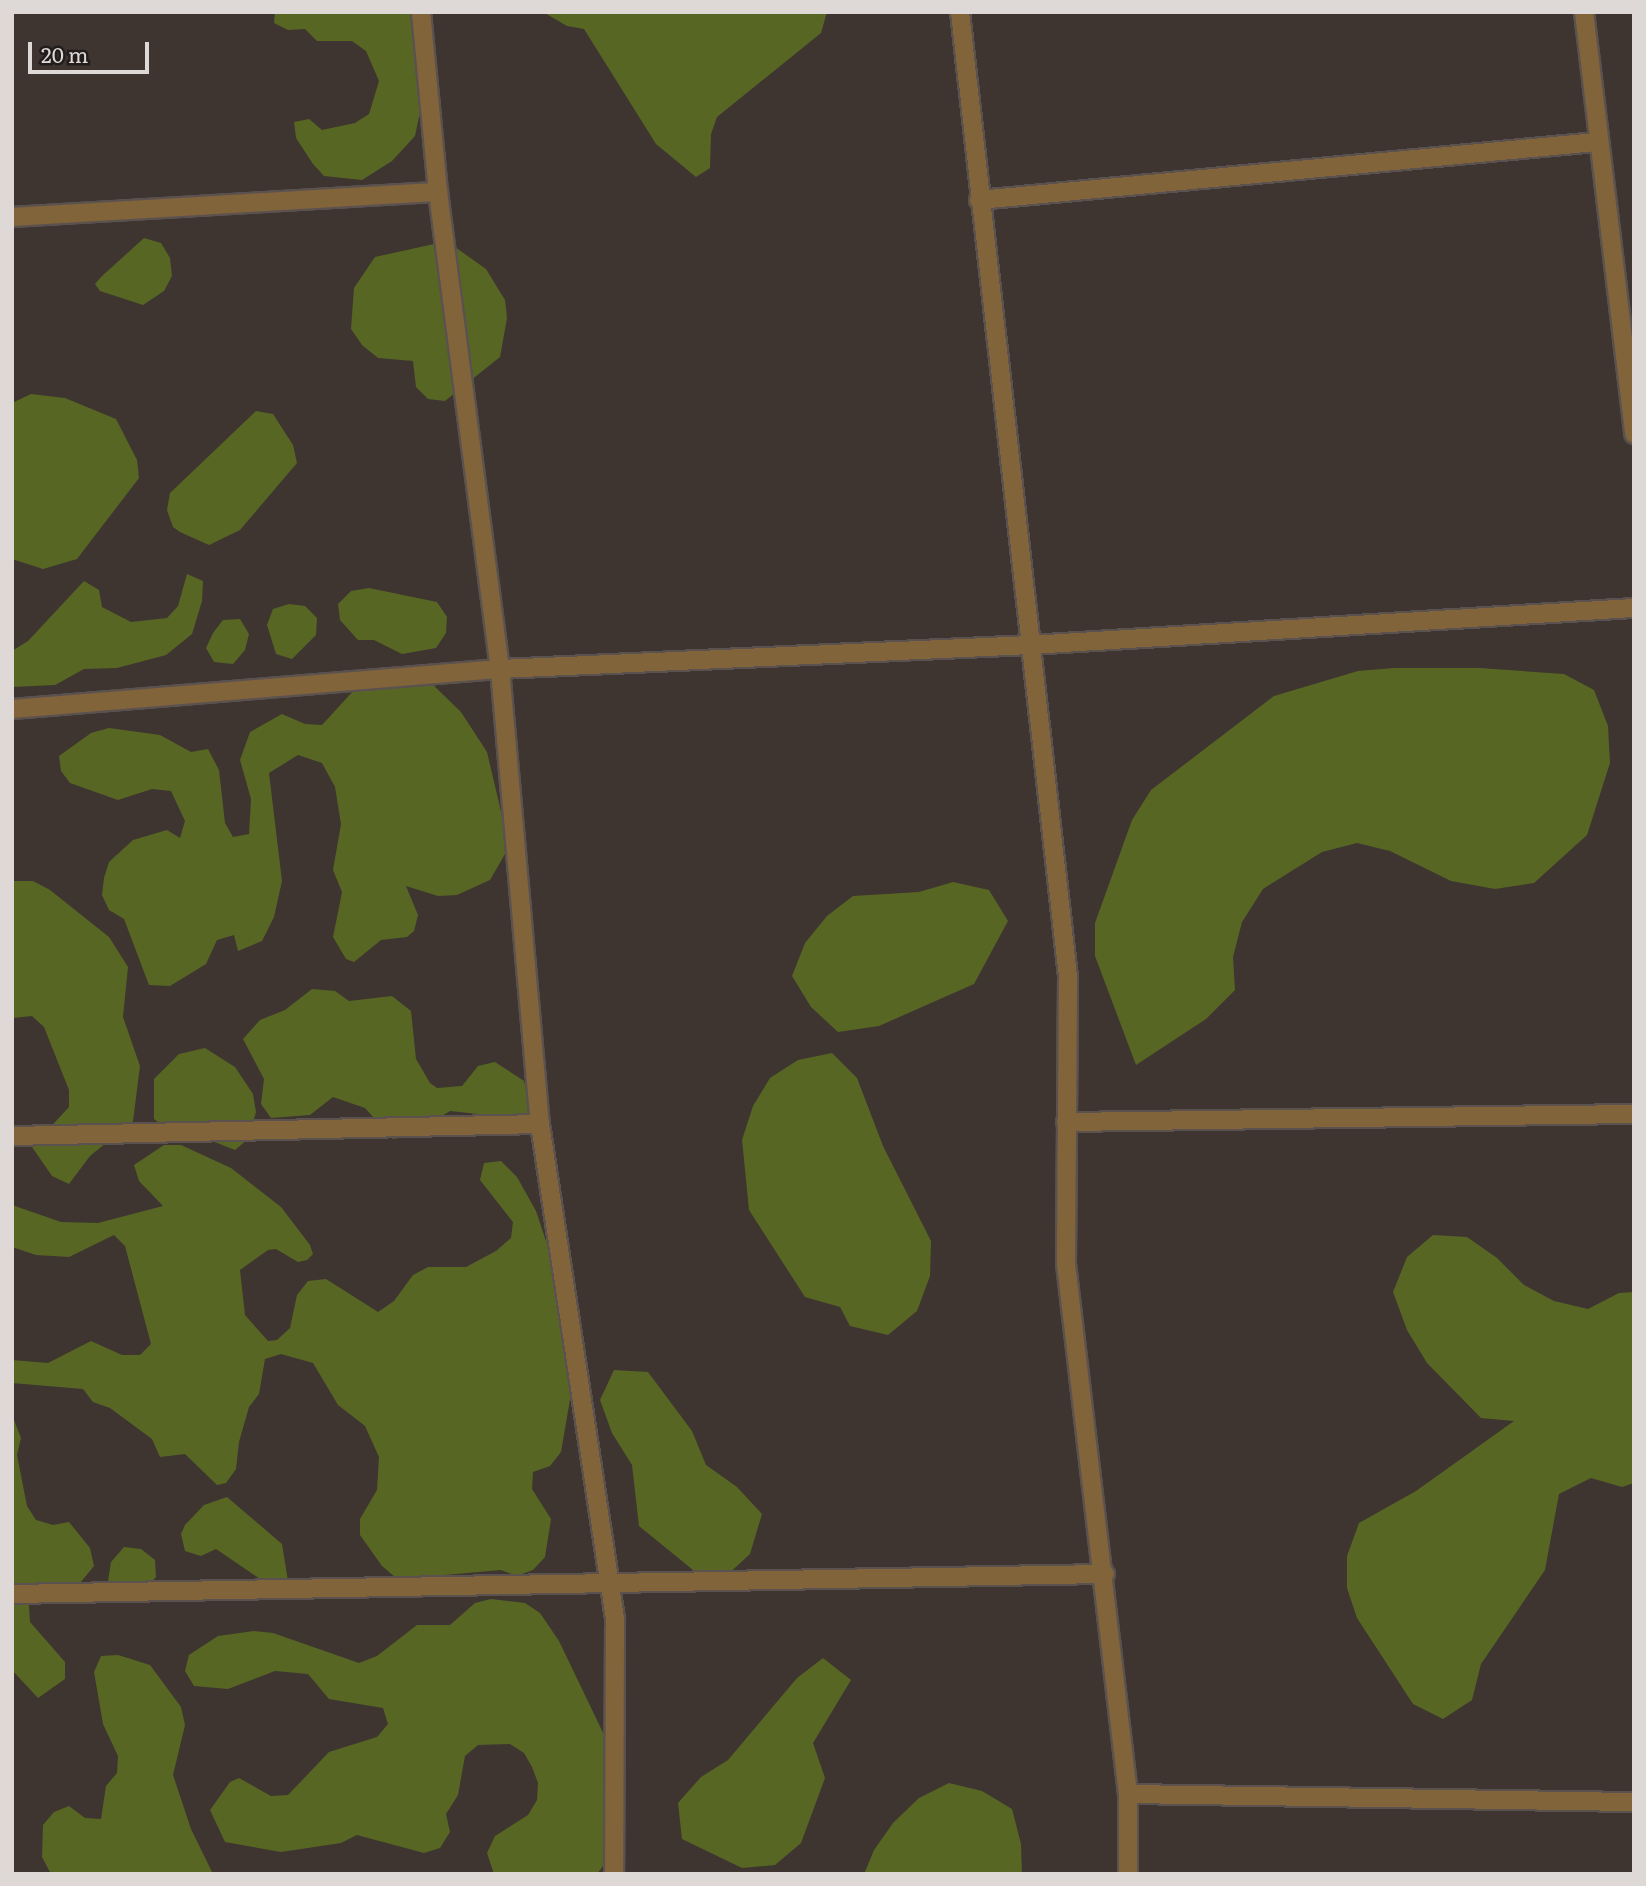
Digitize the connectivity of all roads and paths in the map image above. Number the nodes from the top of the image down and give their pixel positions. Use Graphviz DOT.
graph roads {
  1 [pos="421,12"];
  2 [pos="960,12"];
  3 [pos="1584,12"];
  4 [pos="1596,142"];
  5 [pos="438,192"];
  6 [pos="979,200"];
  7 [pos="12,217"];
  8 [pos="1634,434"];
  9 [pos="1634,608"];
  10 [pos="1030,645"];
  11 [pos="500,669"];
  12 [pos="12,709"];
  13 [pos="1634,1114"];
  14 [pos="1066,1122"];
  15 [pos="540,1125"];
  16 [pos="12,1136"];
  17 [pos="1105,1574"];
  18 [pos="609,1580"];
  19 [pos="12,1594"];
  20 [pos="1128,1794"];
  21 [pos="1634,1802"];
  22 [pos="614,1874"];
  23 [pos="1128,1874"];
  1 -- 5 [label="street"];
  2 -- 6 [label="street"];
  3 -- 4 [label="street"];
  4 -- 6 [label="street"];
  4 -- 8 [label="street"];
  5 -- 7 [label="street"];
  5 -- 11 [label="street"];
  6 -- 10 [label="street"];
  9 -- 10 [label="street"];
  10 -- 11 [label="street"];
  10 -- 14 [label="street"];
  11 -- 12 [label="street"];
  11 -- 15 [label="street"];
  13 -- 14 [label="street"];
  14 -- 17 [label="street"];
  15 -- 16 [label="street"];
  15 -- 18 [label="street"];
  17 -- 18 [label="street"];
  17 -- 20 [label="street"];
  18 -- 19 [label="street"];
  18 -- 22 [label="street"];
  20 -- 21 [label="street"];
  20 -- 23 [label="street"];
}
